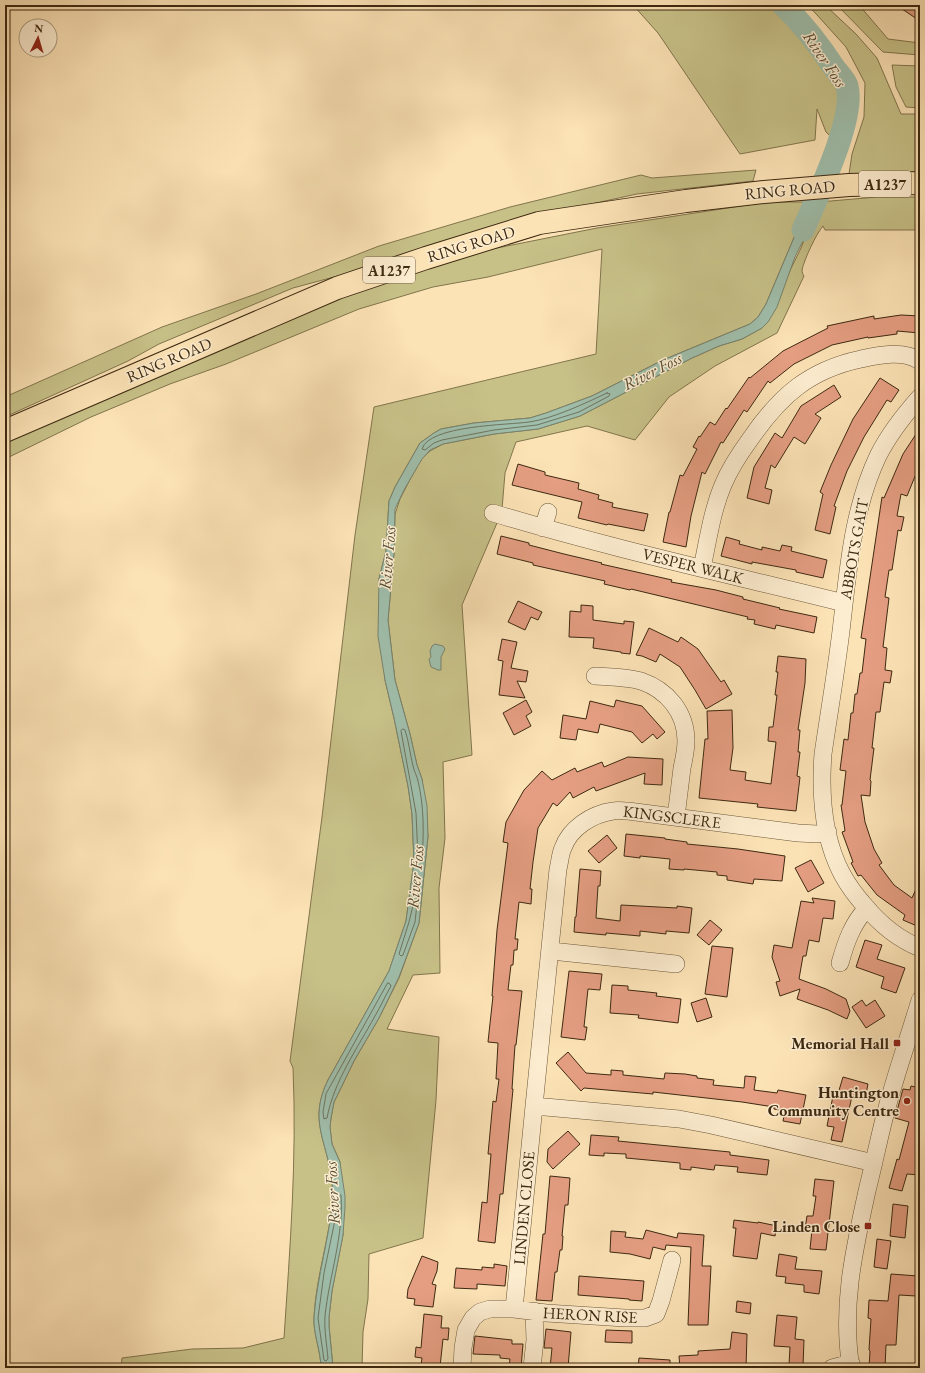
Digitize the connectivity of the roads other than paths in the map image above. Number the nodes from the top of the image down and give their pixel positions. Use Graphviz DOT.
graph roads {
  1 [pos="920,183"];
  2 [pos="920,361"];
  3 [pos="920,397"];
  4 [pos="5,431"];
  5 [pos="494,513"];
  6 [pos="702,568"];
  7 [pos="844,603"];
  8 [pos="595,675"];
  9 [pos="676,817"];
  10 [pos="828,832"];
  11 [pos="867,908"];
  12 [pos="920,948"];
  13 [pos="551,951"];
  14 [pos="678,964"];
  15 [pos="839,966"];
  16 [pos="920,1000"];
  17 [pos="916,1027"];
  18 [pos="540,1047"];
  19 [pos="534,1106"];
  20 [pos="874,1163"];
  21 [pos="672,1260"];
  22 [pos="514,1309"];
  23 [pos="534,1311"];
  24 [pos="851,1366"];
  25 [pos="462,1368"];
  26 [pos="532,1368"];
  27 [pos="832,1368"];
  1 -- 4 [label="highway, RING ROAD / A1237"];
  2 -- 6 [label="street"];
  3 -- 7 [label="street, ABBOTS GAIT"];
  5 -- 6 [label="street, VESPER WALK"];
  6 -- 7 [label="street, VESPER WALK"];
  7 -- 10 [label="street, ABBOTS GAIT"];
  8 -- 9 [label="street"];
  9 -- 10 [label="street, KINGSCLERE"];
  9 -- 13 [label="street, KINGSCLERE"];
  10 -- 11 [label="street, ABBOTS GAIT"];
  11 -- 12 [label="street, ABBOTS GAIT"];
  11 -- 15 [label="street"];
  13 -- 14 [label="street"];
  13 -- 18 [label="street, KINGSCLERE"];
  16 -- 17 [label="street"];
  17 -- 20 [label="street"];
  18 -- 19 [label="street, LINDEN CLOSE"];
  19 -- 20 [label="street"];
  19 -- 22 [label="street, LINDEN CLOSE"];
  20 -- 24 [label="street"];
  21 -- 23 [label="street, HERON RISE"];
  22 -- 23 [label="street, HERON RISE"];
  22 -- 25 [label="street, HERON RISE"];
  23 -- 26 [label="street"];
  24 -- 27 [label="street"];
}
